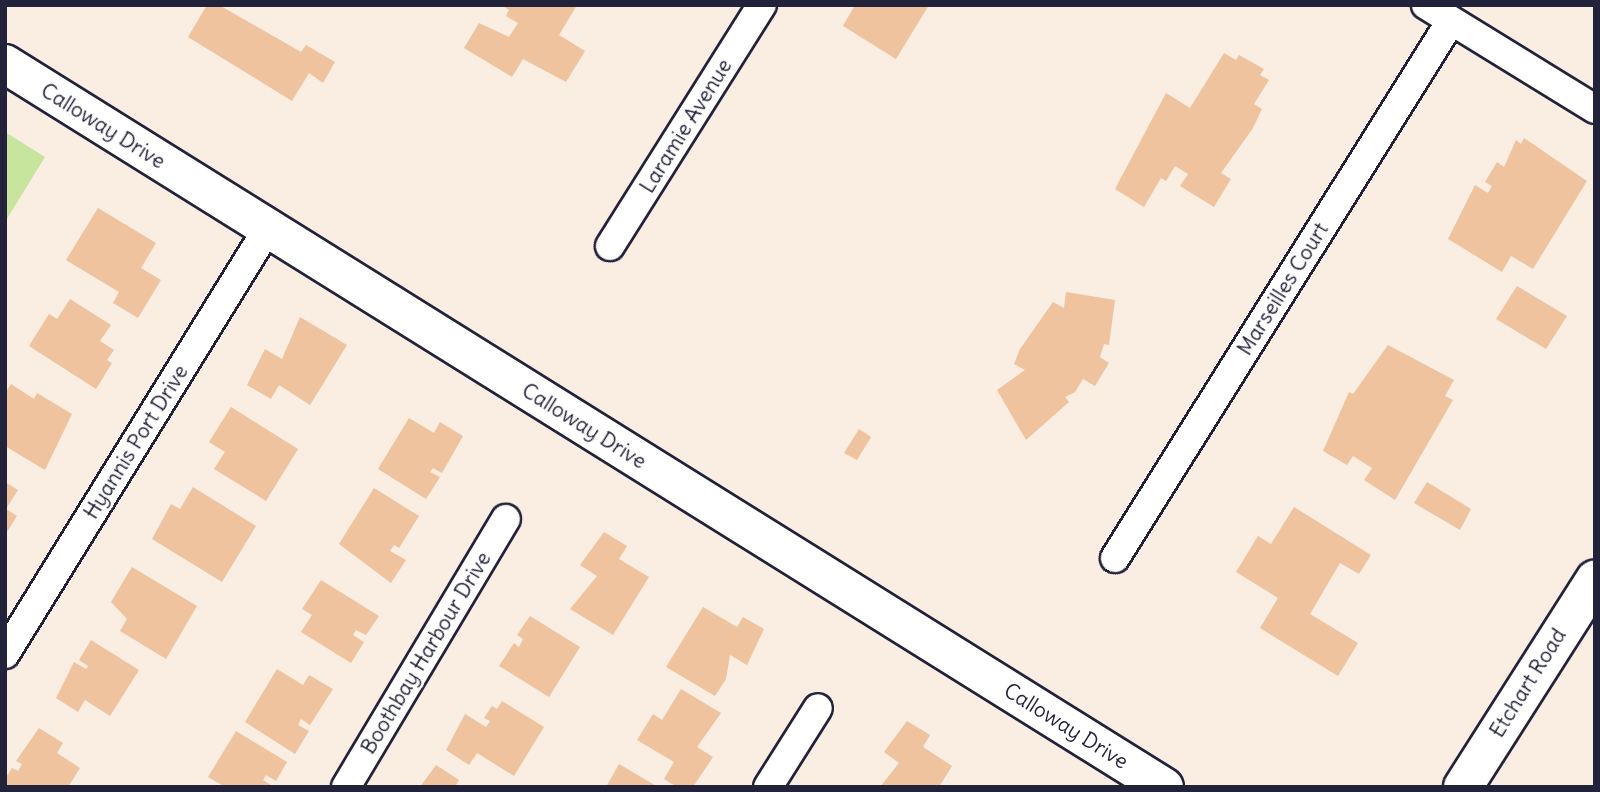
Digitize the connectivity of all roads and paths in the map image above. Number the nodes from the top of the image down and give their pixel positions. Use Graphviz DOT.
graph roads {
  1 [pos="762,5"];
  2 [pos="1426,5"];
  3 [pos="1451,21"];
  4 [pos="5,64"];
  5 [pos="1595,109"];
  6 [pos="267,230"];
  7 [pos="610,246"];
  8 [pos="506,519"];
  9 [pos="1115,558"];
  10 [pos="1595,580"];
  11 [pos="5,654"];
  12 [pos="818,708"];
  13 [pos="346,787"];
  14 [pos="768,787"];
  15 [pos="1164,787"];
  16 [pos="1463,787"];
  1 -- 7 [label="street, Laramie Avenue"];
  2 -- 3 [label="street"];
  3 -- 5 [label="street"];
  3 -- 9 [label="street, Marseilles Court"];
  4 -- 6 [label="main road, Calloway Drive"];
  6 -- 11 [label="street, Hyannis Port Drive"];
  6 -- 15 [label="main road, Calloway Drive"];
  8 -- 13 [label="street, Boothbay Harbour Drive"];
  10 -- 16 [label="main road, Etchart Road"];
  12 -- 14 [label="street"];
}
